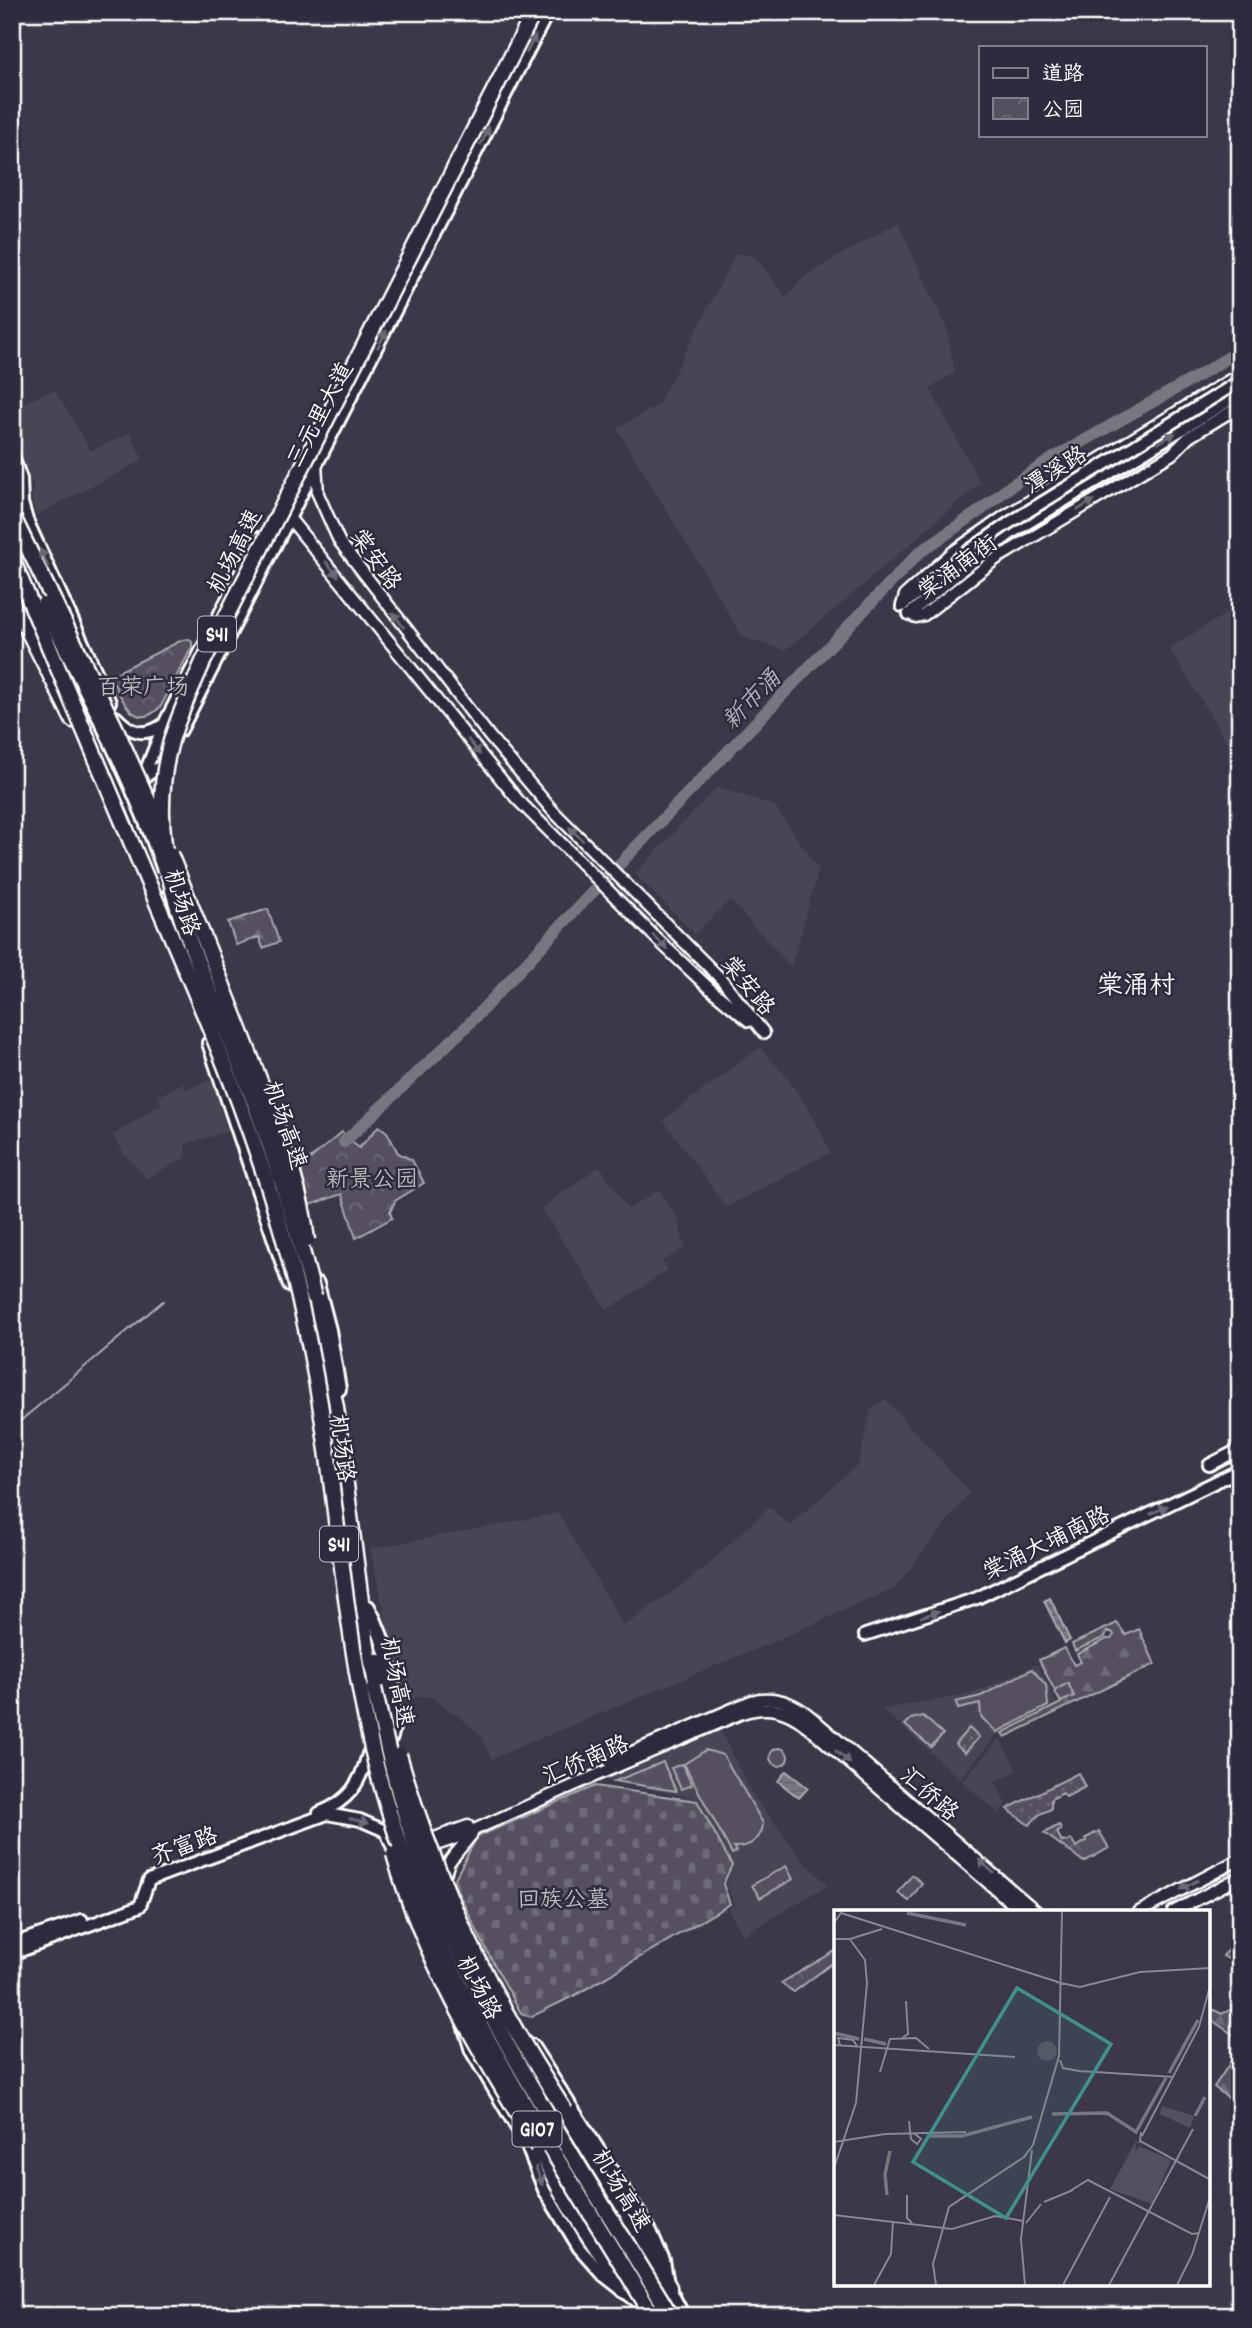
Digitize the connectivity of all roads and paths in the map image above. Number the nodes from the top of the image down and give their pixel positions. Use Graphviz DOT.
graph roads {
  1 [pos="528,12"];
  2 [pos="534,12"];
  3 [pos="548,12"];
  4 [pos="500,68"];
  5 [pos="515,76"];
  6 [pos="1240,374"];
  7 [pos="1240,381"];
  8 [pos="1225,383"];
  9 [pos="1240,391"];
  10 [pos="1240,406"];
  11 [pos="12,453"];
  12 [pos="316,464"];
  13 [pos="277,503"];
  14 [pos="13,516"];
  15 [pos="289,517"];
  16 [pos="12,538"];
  17 [pos="12,559"];
  18 [pos="12,567"];
  19 [pos="924,595"];
  20 [pos="12,599"];
  21 [pos="906,610"];
  22 [pos="97,673"];
  23 [pos="69,684"];
  24 [pos="116,717"];
  25 [pos="164,724"];
  26 [pos="122,733"];
  27 [pos="97,742"];
  28 [pos="168,761"];
  29 [pos="108,768"];
  30 [pos="141,780"];
  31 [pos="114,802"];
  32 [pos="133,825"];
  33 [pos="165,844"];
  34 [pos="144,851"];
  35 [pos="283,1178"];
  36 [pos="314,1297"];
  37 [pos="1240,1449"];
  38 [pos="1209,1465"];
  39 [pos="1240,1470"];
  40 [pos="865,1634"];
  41 [pos="374,1688"];
  42 [pos="793,1710"];
  43 [pos="368,1733"];
  44 [pos="368,1754"];
  45 [pos="477,1829"];
  46 [pos="420,1846"];
  47 [pos="397,1850"];
  48 [pos="1240,1859"];
  49 [pos="403,1868"];
  50 [pos="1240,1877"];
  51 [pos="439,1897"];
  52 [pos="1019,1910"];
  53 [pos="1035,1910"];
  54 [pos="1143,1910"];
  55 [pos="1177,1910"];
  56 [pos="12,1944"];
  57 [pos="12,1954"];
  58 [pos="465,2004"];
  59 [pos="498,2019"];
  60 [pos="632,2246"];
  61 [pos="612,2253"];
  62 [pos="668,2287"];
  63 [pos="624,2290"];
  64 [pos="661,2314"];
  65 [pos="640,2316"];
  66 [pos="684,2316"];
  1 -- 4 [label="main road, 三元里大道"];
  2 -- 36 [label="highway, 机场高速 / S41, bridge"];
  5 -- 3 [label="main road, 三元里大道, one-way"];
  4 -- 5 [label="main road"];
  4 -- 13 [label="main road, 三元里大道"];
  12 -- 5 [label="main road, 三元里大道, one-way"];
  6 -- 8 [label="street, 棠涌南街"];
  7 -- 19 [label="main road, 潭溪路, bridge"];
  8 -- 9 [label="street"];
  8 -- 21 [label="street, 棠涌南街"];
  19 -- 9 [label="main road, 潭溪路, one-way"];
  21 -- 10 [label="street, 棠涌南街, one-way"];
  22 -- 11 [label="main road, one-way"];
  12 -- 15 [label="main road, 三元里大道"];
  15 -- 12 [label="street, 棠安路, one-way"];
  13 -- 15 [label="street, 棠安路"];
  13 -- 25 [label="main road, 三元里大道"];
  14 -- 36 [label="highway, bridge"];
  15 -- 28 [label="main road, 三元里大道"];
  16 -- 35 [label="highway, bridge"];
  17 -- 31 [label="highway, 机场高速 / S41, bridge"];
  18 -- 23 [label="highway, 机场路"];
  19 -- 21 [label="main road, 潭溪路"];
  20 -- 31 [label="highway, bridge"];
  22 -- 23 [label="highway"];
  22 -- 24 [label="main road"];
  23 -- 27 [label="highway, 机场路"];
  24 -- 25 [label="main road"];
  24 -- 26 [label="main road"];
  25 -- 30 [label="main road, 三元里大道"];
  26 -- 27 [label="highway"];
  26 -- 30 [label="main road"];
  27 -- 29 [label="highway, 机场路"];
  28 -- 30 [label="main road"];
  28 -- 33 [label="main road, 三元里大道"];
  29 -- 30 [label="main road"];
  29 -- 32 [label="highway, 机场路"];
  30 -- 32 [label="main road, 三元里大道"];
  30 -- 33 [label="main road"];
  31 -- 43 [label="highway, 机场高速 / S41, bridge"];
  32 -- 34 [label="highway, 机场路"];
  33 -- 34 [label="highway"];
  33 -- 35 [label="main road, 机场路"];
  34 -- 44 [label="highway, 机场路"];
  35 -- 46 [label="highway, 机场路"];
  36 -- 41 [label="highway, 机场高速 / S41"];
  37 -- 38 [label="main road"];
  40 -- 39 [label="main road, 棠涌大埔南路, one-way"];
  41 -- 62 [label="highway, bridge"];
  41 -- 64 [label="highway, 机场高速 / S41, bridge"];
  42 -- 45 [label="street, 汇侨南路"];
  42 -- 46 [label="street, 汇侨南路"];
  42 -- 52 [label="street, 汇侨路, one-way"];
  53 -- 42 [label="street, 汇侨路, one-way"];
  43 -- 63 [label="highway, bridge"];
  43 -- 64 [label="highway, 机场高速 / S41, bridge"];
  44 -- 47 [label="highway, 机场路"];
  44 -- 56 [label="main road, 齐富路"];
  45 -- 46 [label="street, 汇侨南路"];
  45 -- 51 [label="street"];
  46 -- 47 [label="street, 汇侨南路"];
  46 -- 51 [label="highway, 机场路"];
  47 -- 49 [label="highway, 机场路"];
  48 -- 54 [label="street, one-way"];
  57 -- 49 [label="main road, 齐富路, one-way"];
  49 -- 58 [label="highway, 机场路"];
  50 -- 55 [label="street"];
  51 -- 59 [label="highway, 机场路"];
  58 -- 61 [label="highway, 机场路 / G107"];
  58 -- 63 [label="main road, one-way"];
  59 -- 60 [label="highway, 机场路 / G107"];
  59 -- 62 [label="main road"];
  60 -- 62 [label="main road"];
  60 -- 64 [label="highway, 机场路 / G107"];
  61 -- 63 [label="main road"];
  61 -- 64 [label="highway, 机场路 / G107"];
  62 -- 66 [label="main road"];
  63 -- 64 [label="main road"];
  63 -- 65 [label="main road"];
}
